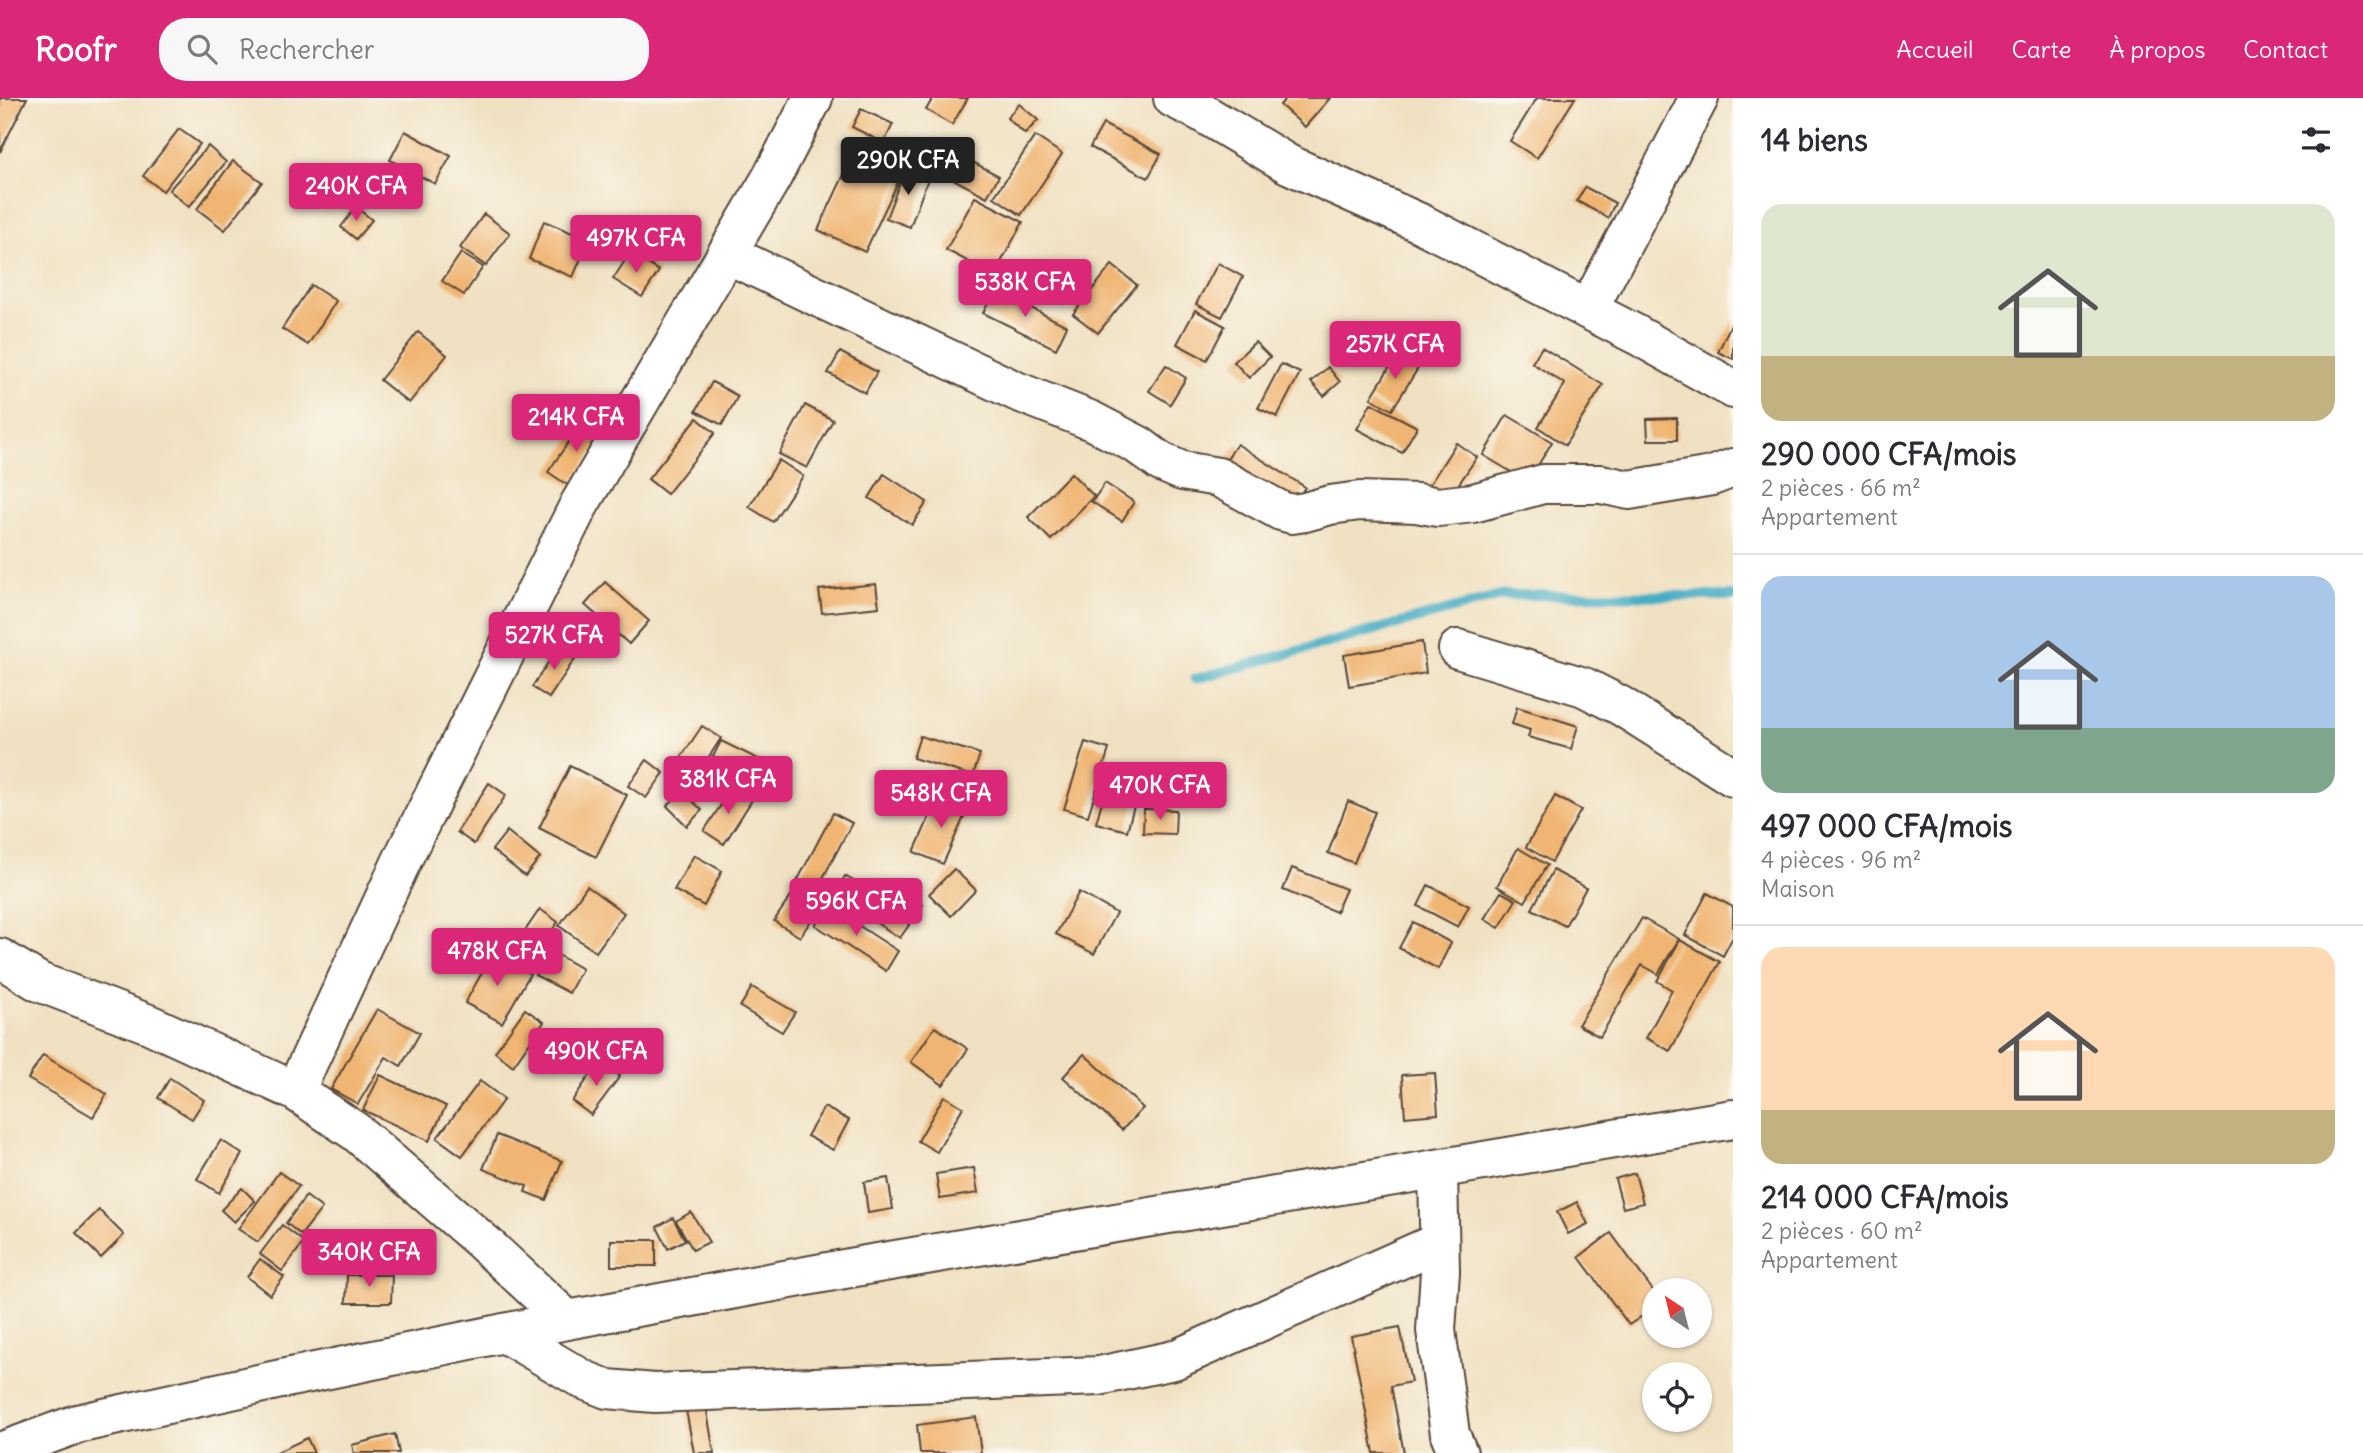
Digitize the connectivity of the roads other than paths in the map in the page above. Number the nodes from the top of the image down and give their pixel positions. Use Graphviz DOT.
graph roads {
  1 [pos="813,98"];
  2 [pos="1173,98"];
  3 [pos="1699,98"];
  4 [pos="727,254"];
  5 [pos="1588,310"];
  6 [pos="1733,388"];
  7 [pos="1733,468"];
  8 [pos="1458,649"];
  9 [pos="1733,776"];
  10 [pos="0,958"];
  11 [pos="295,1091"];
  12 [pos="1733,1119"];
  13 [pos="1438,1170"];
  14 [pos="1439,1242"];
  15 [pos="567,1320"];
  16 [pos="504,1333"];
  17 [pos="0,1452"];
  18 [pos="1458,1453"];
  1 -- 4 [label="street"];
  2 -- 5 [label="street"];
  3 -- 5 [label="street"];
  4 -- 7 [label="street"];
  4 -- 11 [label="street"];
  5 -- 6 [label="street"];
  8 -- 9 [label="street"];
  10 -- 11 [label="street"];
  11 -- 15 [label="street"];
  12 -- 13 [label="street"];
  13 -- 14 [label="street"];
  13 -- 15 [label="street"];
  14 -- 16 [label="street"];
  14 -- 18 [label="street"];
  15 -- 16 [label="street"];
  16 -- 17 [label="street"];
}
